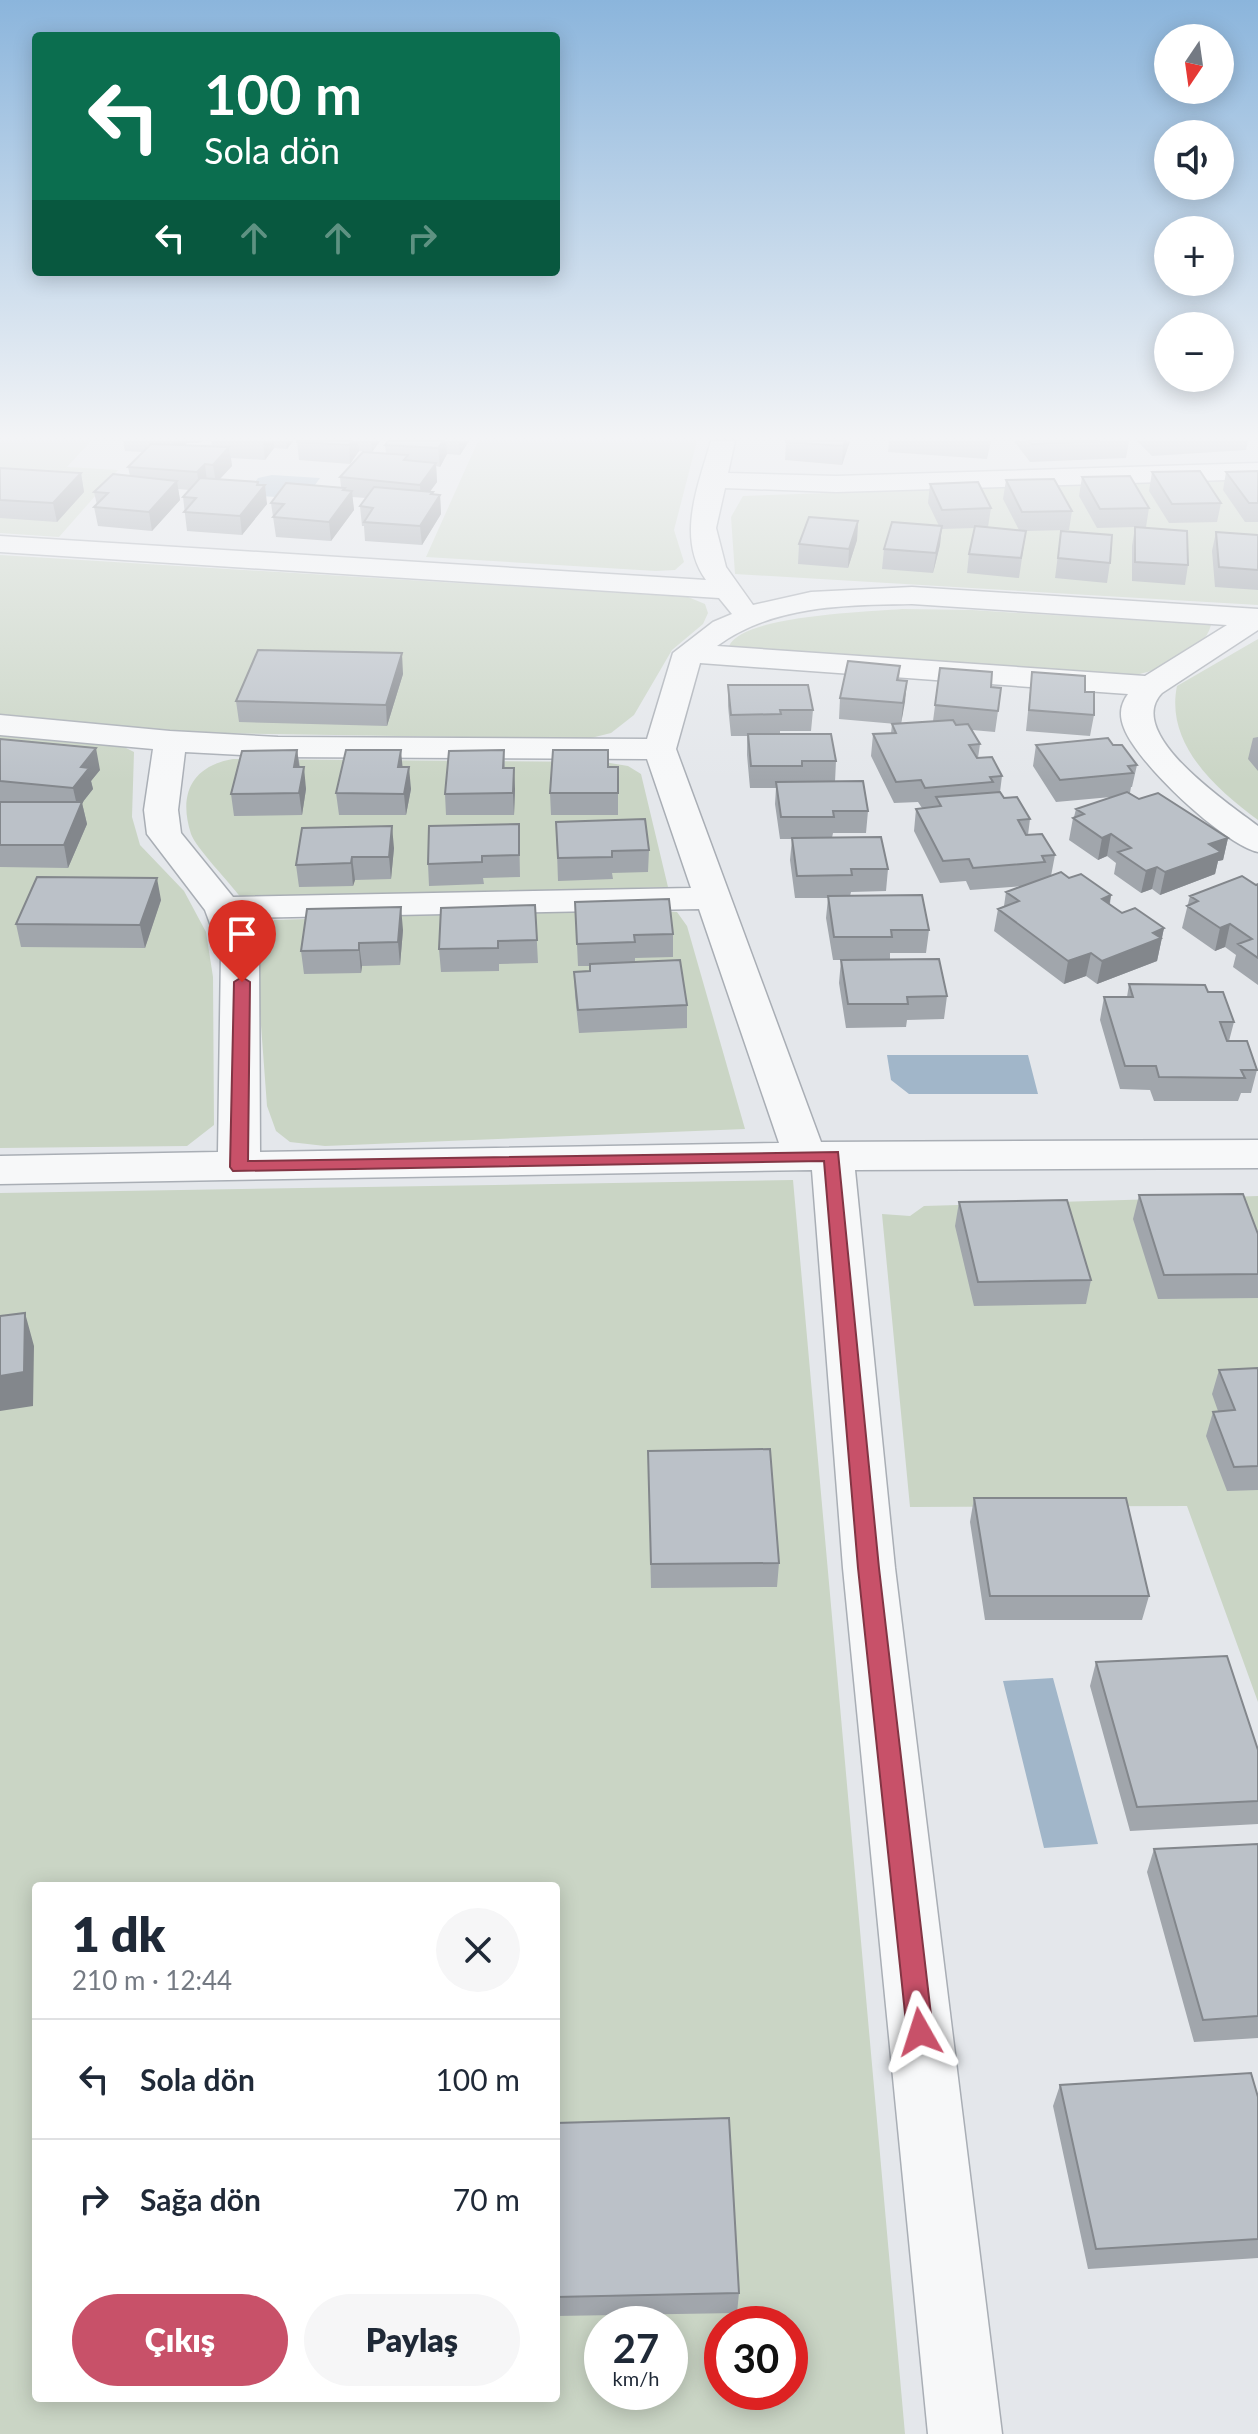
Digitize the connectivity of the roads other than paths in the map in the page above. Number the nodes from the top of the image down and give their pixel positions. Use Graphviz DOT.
graph roads {
  1 [pos="181,555"];
  2 [pos="708,555"];
  3 [pos="728,590"];
  4 [pos="747,615"];
  5 [pos="1258,618"];
  6 [pos="688,653"];
  7 [pos="1151,686"];
  8 [pos="0,725"];
  9 [pos="170,741"];
  10 [pos="660,749"];
  11 [pos="1258,842"];
  12 [pos="713,898"];
  13 [pos="223,908"];
  14 [pos="1258,1154"];
  15 [pos="818,1156"];
  16 [pos="239,1167"];
  17 [pos="0,1170"];
  18 [pos="965,2434"];
  1 -- 3 [label="street"];
  2 -- 3 [label="street"];
  3 -- 4 [label="street"];
  4 -- 5 [label="street"];
  4 -- 6 [label="street"];
  5 -- 7 [label="street"];
  6 -- 7 [label="street"];
  6 -- 10 [label="street"];
  7 -- 11 [label="street"];
  8 -- 9 [label="street"];
  9 -- 10 [label="street"];
  9 -- 13 [label="street"];
  10 -- 12 [label="street"];
  12 -- 13 [label="street"];
  12 -- 15 [label="street"];
  13 -- 16 [label="street"];
  14 -- 15 [label="street"];
  15 -- 16 [label="street"];
  15 -- 18 [label="street"];
  16 -- 17 [label="street"];
}
